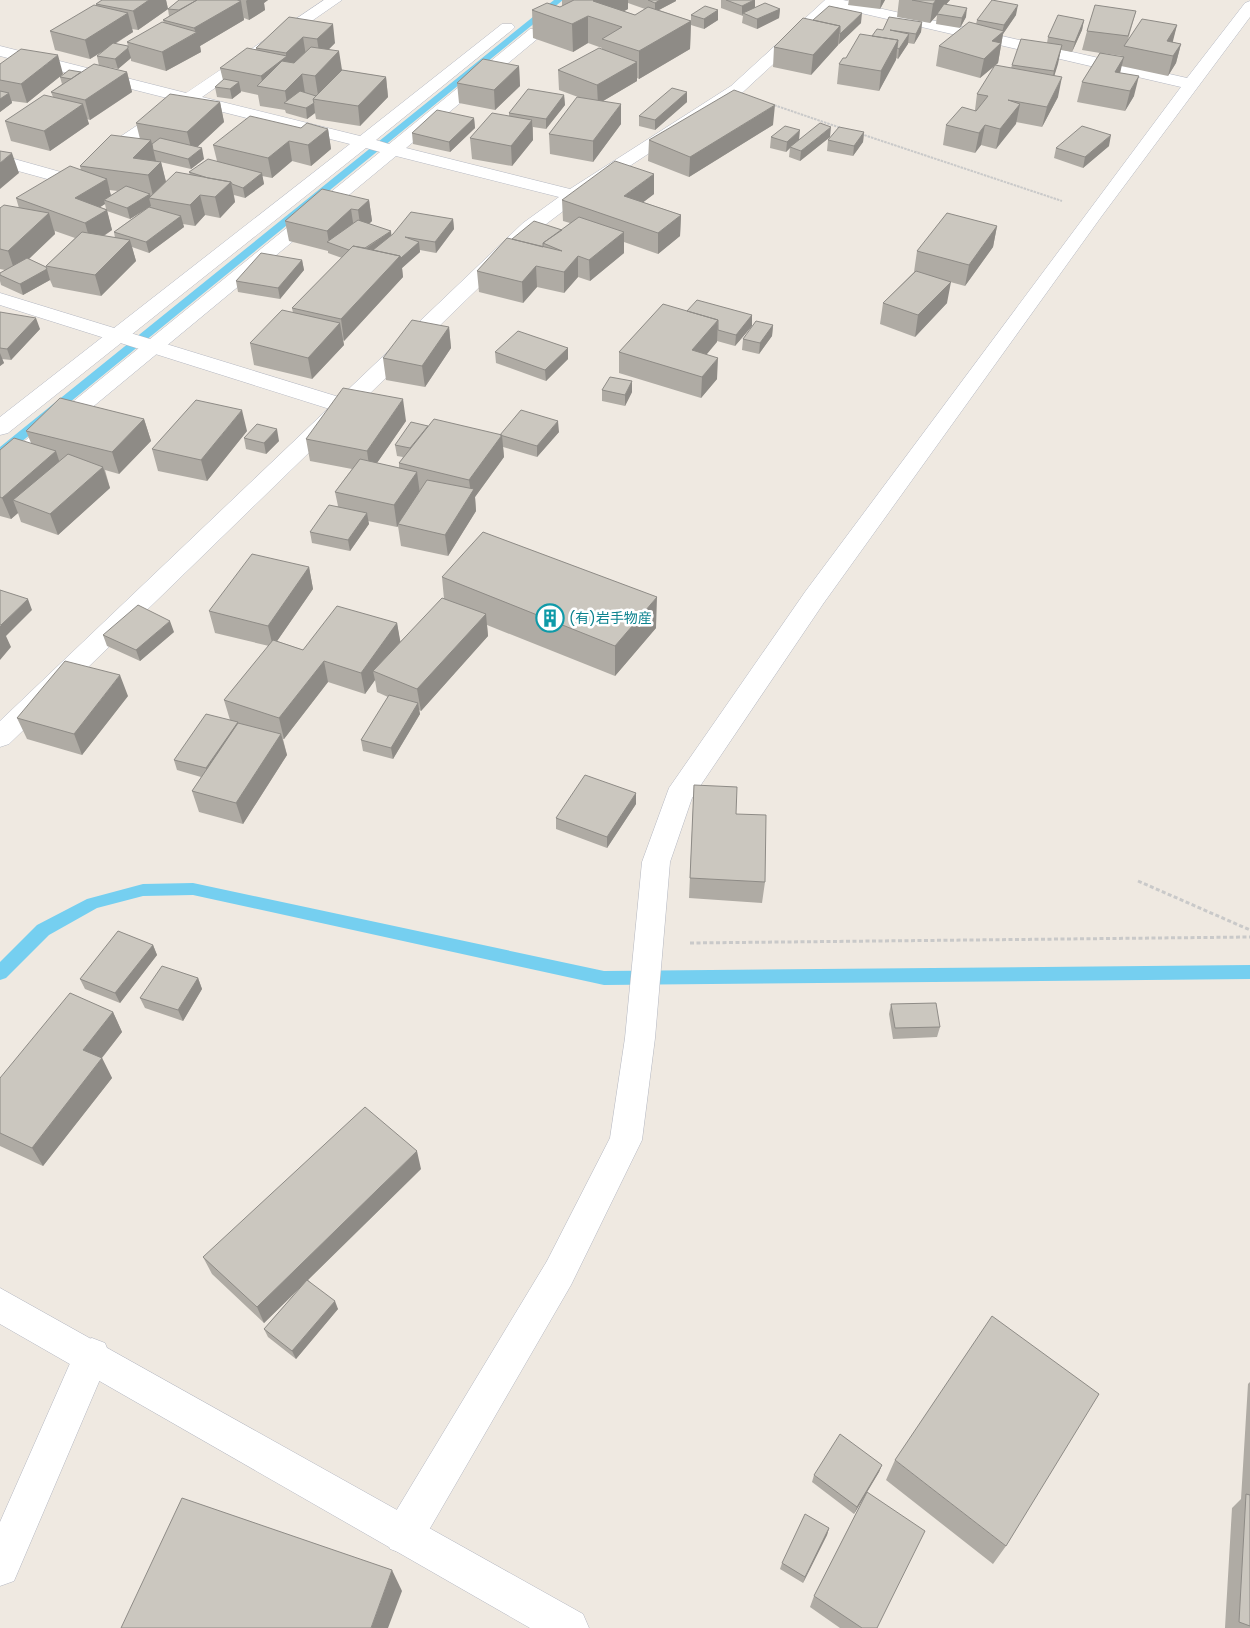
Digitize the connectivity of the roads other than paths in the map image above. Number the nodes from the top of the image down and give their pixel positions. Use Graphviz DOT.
graph roads {
  1 [pos="334,0"];
  2 [pos="833,1"];
  3 [pos="1250,6"];
  4 [pos="507,27"];
  5 [pos="536,32"];
  6 [pos="0,51"];
  7 [pos="1191,84"];
  8 [pos="189,97"];
  9 [pos="365,141"];
  10 [pos="395,149"];
  11 [pos="0,160"];
  12 [pos="69,180"];
  13 [pos="54,190"];
  14 [pos="572,195"];
  15 [pos="0,299"];
  16 [pos="116,336"];
  17 [pos="152,346"];
  18 [pos="344,406"];
  19 [pos="0,428"];
  20 [pos="0,472"];
  21 [pos="0,737"];
  22 [pos="0,1306"];
  23 [pos="92,1356"];
  24 [pos="404,1535"];
  25 [pos="0,1567"];
  26 [pos="569,1628"];
  1 -- 8 [label="street"];
  2 -- 7 [label="street"];
  2 -- 14 [label="street"];
  3 -- 7 [label="street"];
  4 -- 9 [label="street"];
  5 -- 10 [label="street"];
  6 -- 8 [label="street"];
  7 -- 24 [label="street"];
  8 -- 9 [label="street"];
  8 -- 12 [label="street"];
  9 -- 10 [label="street"];
  9 -- 16 [label="street"];
  10 -- 14 [label="street"];
  10 -- 17 [label="street"];
  11 -- 12 [label="street"];
  12 -- 13 [label="street"];
  14 -- 18 [label="street"];
  15 -- 16 [label="street"];
  16 -- 17 [label="street"];
  16 -- 19 [label="street"];
  17 -- 18 [label="street"];
  17 -- 20 [label="street"];
  18 -- 21 [label="street"];
  22 -- 23 [label="street"];
  23 -- 24 [label="street"];
  23 -- 25 [label="street"];
  24 -- 26 [label="street"];
}
